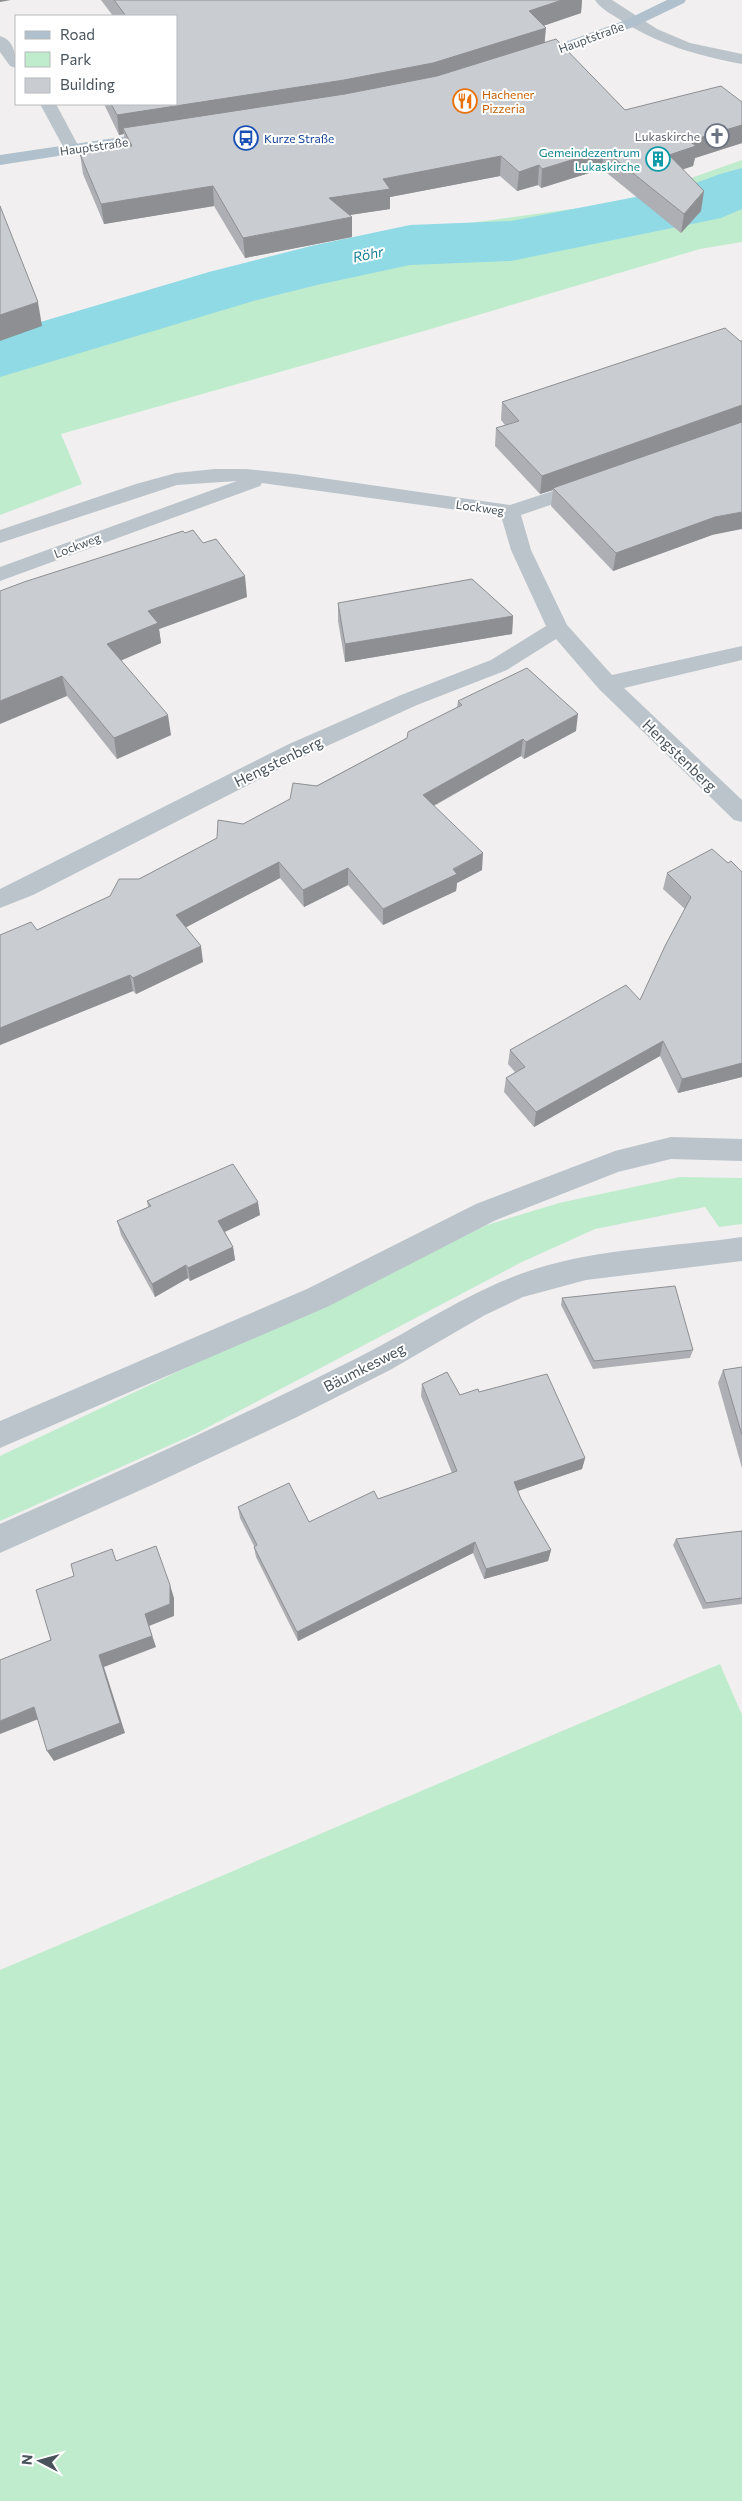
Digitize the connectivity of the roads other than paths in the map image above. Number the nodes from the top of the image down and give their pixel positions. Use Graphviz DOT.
graph roads {
  1 [pos="602,0"];
  2 [pos="679,0"];
  3 [pos="631,23"];
  4 [pos="0,41"];
  5 [pos="742,59"];
  6 [pos="15,62"];
  7 [pos="516,64"];
  8 [pos="49,105"];
  9 [pos="178,134"];
  10 [pos="72,149"];
  11 [pos="0,160"];
  12 [pos="267,477"];
  13 [pos="604,480"];
  14 [pos="510,511"];
  15 [pos="0,537"];
  16 [pos="0,574"];
  17 [pos="558,628"];
  18 [pos="742,652"];
  19 [pos="607,684"];
  20 [pos="742,814"];
  21 [pos="0,899"];
  22 [pos="742,1137"];
  23 [pos="671,1148"];
  24 [pos="742,1150"];
  25 [pos="742,1249"];
  26 [pos="0,1435"];
  27 [pos="0,1539"];
  1 -- 3 [label="street"];
  2 -- 3 [label="main road, Hauptstraße"];
  3 -- 5 [label="street"];
  3 -- 7 [label="main road, Hauptstraße"];
  4 -- 6 [label="street"];
  8 -- 10 [label="street"];
  9 -- 10 [label="main road, Hauptstraße"];
  10 -- 11 [label="main road, Hauptstraße"];
  12 -- 14 [label="street, Lockweg"];
  12 -- 15 [label="street, Lockweg"];
  12 -- 16 [label="street, Lockweg"];
  13 -- 14 [label="street, Lockweg"];
  14 -- 17 [label="street, Hengstenberg"];
  17 -- 19 [label="street, Hengstenberg"];
  17 -- 21 [label="street, Hengstenberg"];
  18 -- 19 [label="street"];
  19 -- 20 [label="street, Hengstenberg"];
  22 -- 23 [label="street"];
  23 -- 24 [label="street"];
  23 -- 26 [label="street"];
  25 -- 27 [label="street, Bäumkesweg"];
}
